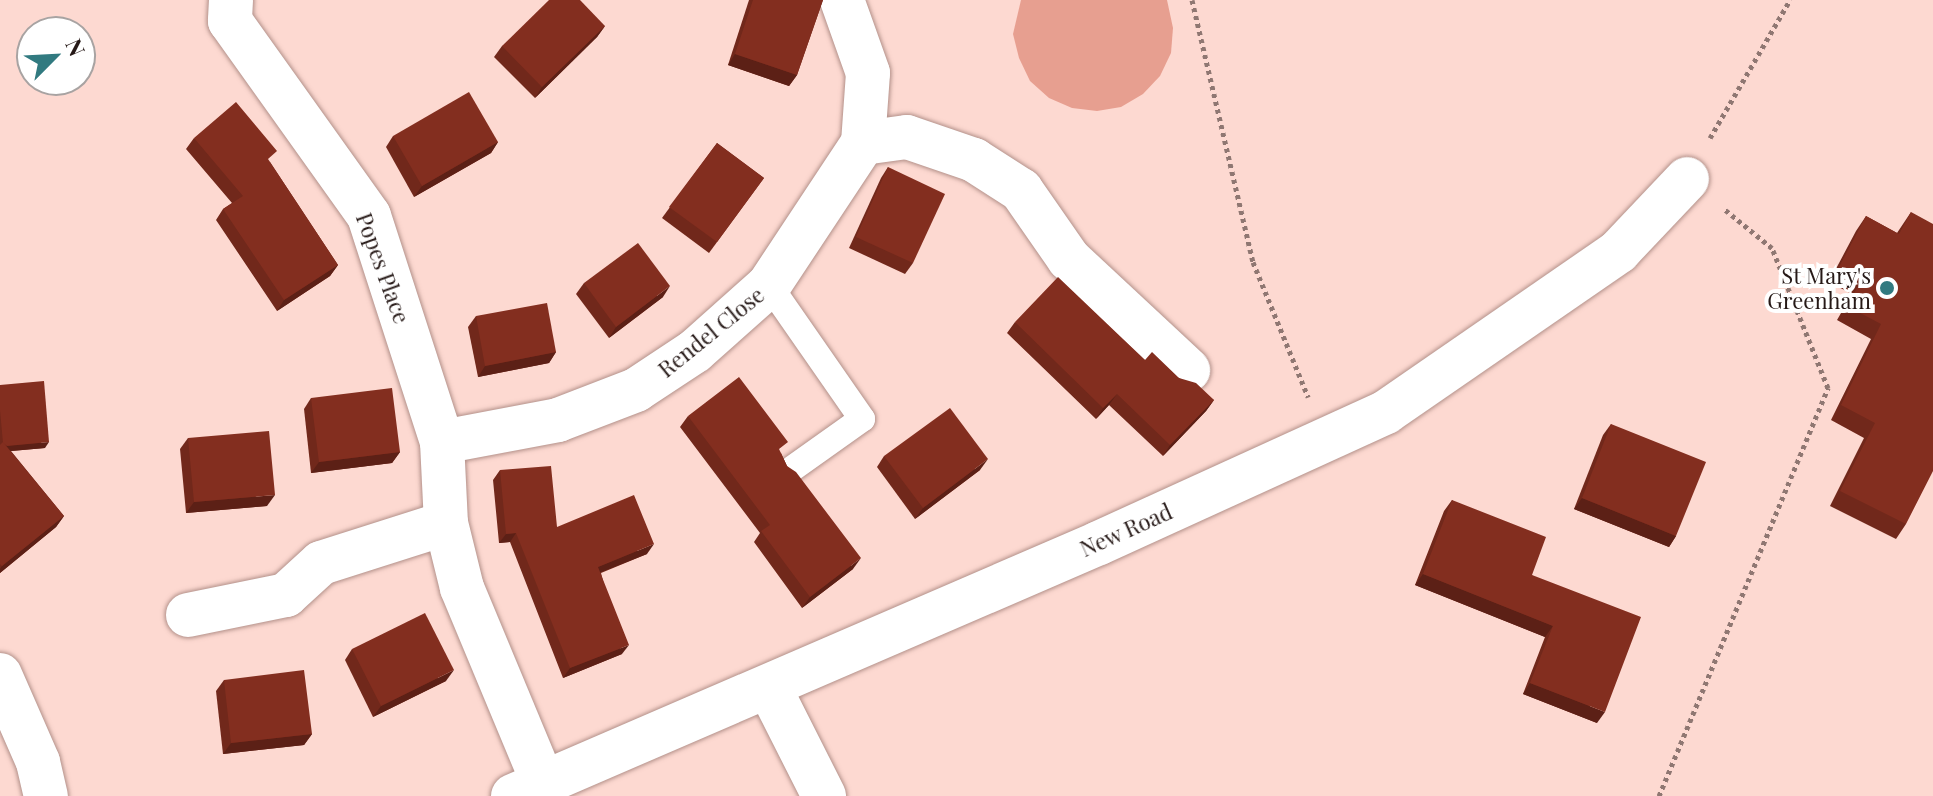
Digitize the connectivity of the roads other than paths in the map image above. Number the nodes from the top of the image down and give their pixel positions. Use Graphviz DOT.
graph roads {
  1 [pos="231,0"];
  2 [pos="842,0"];
  3 [pos="863,143"];
  4 [pos="1687,179"];
  5 [pos="769,285"];
  6 [pos="1188,370"];
  7 [pos="442,442"];
  8 [pos="793,468"];
  9 [pos="446,523"];
  10 [pos="188,615"];
  11 [pos="0,675"];
  12 [pos="769,687"];
  13 [pos="528,790"];
  14 [pos="46,796"];
  15 [pos="824,796"];
  1 -- 7 [label="street, Popes Place"];
  2 -- 3 [label="street, Rendel Close"];
  3 -- 5 [label="street, Rendel Close"];
  3 -- 6 [label="street"];
  4 -- 12 [label="street, New Road"];
  5 -- 7 [label="street, Rendel Close"];
  5 -- 8 [label="lane"];
  7 -- 9 [label="street, Popes Place"];
  9 -- 10 [label="street"];
  9 -- 13 [label="street, Popes Place"];
  11 -- 14 [label="street"];
  12 -- 13 [label="street, New Road"];
  12 -- 15 [label="street"];
}
